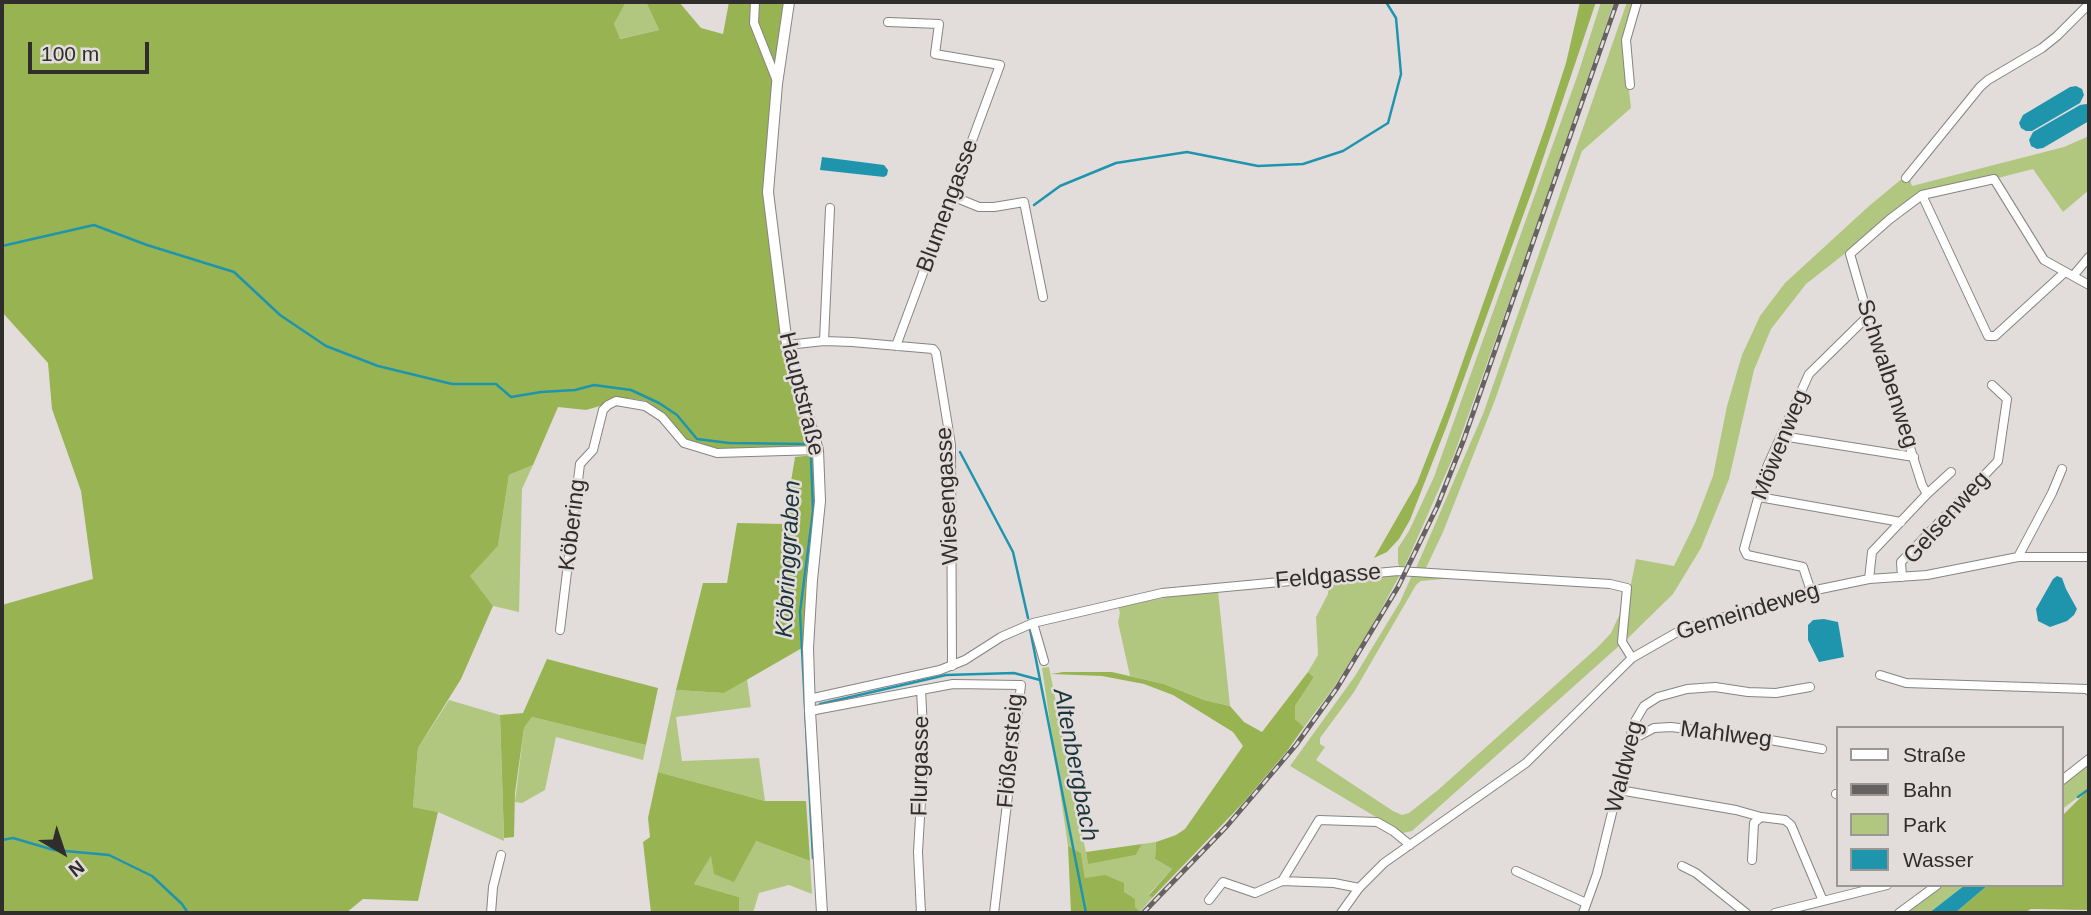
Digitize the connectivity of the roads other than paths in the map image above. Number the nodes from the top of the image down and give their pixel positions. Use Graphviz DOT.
graph roads {
  1 [pos="755,2"];
  2 [pos="789,2"];
  3 [pos="1637,2"];
  4 [pos="2089,4"];
  5 [pos="888,22"];
  6 [pos="777,83"];
  7 [pos="1630,85"];
  8 [pos="1906,178"];
  9 [pos="1922,195"];
  10 [pos="952,196"];
  11 [pos="830,208"];
  12 [pos="2089,257"];
  13 [pos="2069,274"];
  14 [pos="2089,285"];
  15 [pos="1044,297"];
  16 [pos="1868,316"];
  17 [pos="824,341"];
  18 [pos="787,345"];
  19 [pos="896,346"];
  20 [pos="1992,385"];
  21 [pos="1782,436"];
  22 [pos="818,450"];
  23 [pos="1914,457"];
  24 [pos="2062,469"];
  25 [pos="1951,472"];
  26 [pos="1927,494"];
  27 [pos="1759,497"];
  28 [pos="1901,522"];
  29 [pos="2089,556"];
  30 [pos="2018,557"];
  31 [pos="1902,576"];
  32 [pos="1868,579"];
  33 [pos="1811,591"];
  34 [pos="1033,623"];
  35 [pos="560,630"];
  36 [pos="1632,657"];
  37 [pos="1044,662"];
  38 [pos="952,666"];
  39 [pos="1880,675"];
  40 [pos="1810,687"];
  41 [pos="921,690"];
  42 [pos="2089,691"];
  43 [pos="809,705"];
  44 [pos="1631,740"];
  45 [pos="1822,749"];
  46 [pos="2089,759"];
  47 [pos="2063,779"];
  48 [pos="1619,790"];
  49 [pos="1761,817"];
  50 [pos="1410,845"];
  51 [pos="501,855"];
  52 [pos="1752,860"];
  53 [pos="1682,866"];
  54 [pos="1516,871"];
  55 [pos="1282,881"];
  56 [pos="1879,887"];
  57 [pos="1934,887"];
  58 [pos="1359,888"];
  59 [pos="1209,900"];
  60 [pos="1824,901"];
  61 [pos="1586,903"];
  62 [pos="491,913"];
  63 [pos="822,913"];
  64 [pos="921,913"];
  65 [pos="994,913"];
  66 [pos="1341,913"];
  67 [pos="1583,913"];
  68 [pos="1746,913"];
  69 [pos="1775,913"];
  70 [pos="1899,913"];
  1 -- 6 [label="street"];
  2 -- 6 [label="main road, Hauptstraße"];
  3 -- 7 [label="street"];
  4 -- 8 [label="street"];
  5 -- 10 [label="street, Blumengasse"];
  6 -- 18 [label="main road, Hauptstraße"];
  9 -- 13 [label="street"];
  9 -- 13 [label="street"];
  9 -- 16 [label="street, Schwalbenweg"];
  10 -- 15 [label="street"];
  10 -- 19 [label="street, Blumengasse"];
  11 -- 17 [label="street"];
  12 -- 13 [label="street"];
  13 -- 14 [label="street"];
  16 -- 21 [label="street, Möwenweg"];
  16 -- 23 [label="street, Schwalbenweg"];
  17 -- 18 [label="street, Wiesengasse"];
  17 -- 19 [label="street, Wiesengasse"];
  18 -- 22 [label="main road, Hauptstraße"];
  19 -- 38 [label="street, Wiesengasse"];
  20 -- 31 [label="street, Gelsenweg"];
  21 -- 23 [label="street"];
  21 -- 27 [label="street, Möwenweg"];
  22 -- 35 [label="street, Köbering"];
  22 -- 43 [label="main road, Hauptstraße"];
  23 -- 26 [label="street, Schwalbenweg"];
  24 -- 30 [label="street"];
  25 -- 26 [label="street"];
  26 -- 28 [label="street"];
  27 -- 28 [label="street"];
  27 -- 33 [label="street, Möwenweg"];
  28 -- 32 [label="street"];
  29 -- 30 [label="street, Gemeindeweg"];
  30 -- 31 [label="street, Gemeindeweg"];
  31 -- 32 [label="street, Gemeindeweg"];
  32 -- 33 [label="street, Gemeindeweg"];
  33 -- 36 [label="street, Gemeindeweg"];
  34 -- 36 [label="street, Feldgasse"];
  34 -- 37 [label="street"];
  34 -- 38 [label="street, Feldgasse"];
  36 -- 50 [label="street, Gemeindeweg"];
  38 -- 43 [label="street, Feldgasse"];
  39 -- 42 [label="street"];
  40 -- 44 [label="street, Waldweg"];
  41 -- 43 [label="street, Flurgasse"];
  41 -- 64 [label="street, Flurgasse"];
  41 -- 65 [label="street, Flößersteig"];
  43 -- 63 [label="main road, Hauptstraße"];
  44 -- 45 [label="street, Mahlweg"];
  44 -- 48 [label="street, Waldweg"];
  46 -- 47 [label="street"];
  48 -- 49 [label="street"];
  48 -- 61 [label="street, Waldweg"];
  49 -- 52 [label="street"];
  49 -- 60 [label="street"];
  50 -- 55 [label="street"];
  50 -- 58 [label="street, Gemeindeweg"];
  51 -- 62 [label="street"];
  53 -- 68 [label="street"];
  54 -- 61 [label="street"];
  55 -- 58 [label="street"];
  55 -- 59 [label="street"];
  56 -- 60 [label="street"];
  57 -- 70 [label="street"];
  58 -- 66 [label="street, Gemeindeweg"];
  60 -- 69 [label="street"];
  61 -- 67 [label="street, Waldweg"];
}
